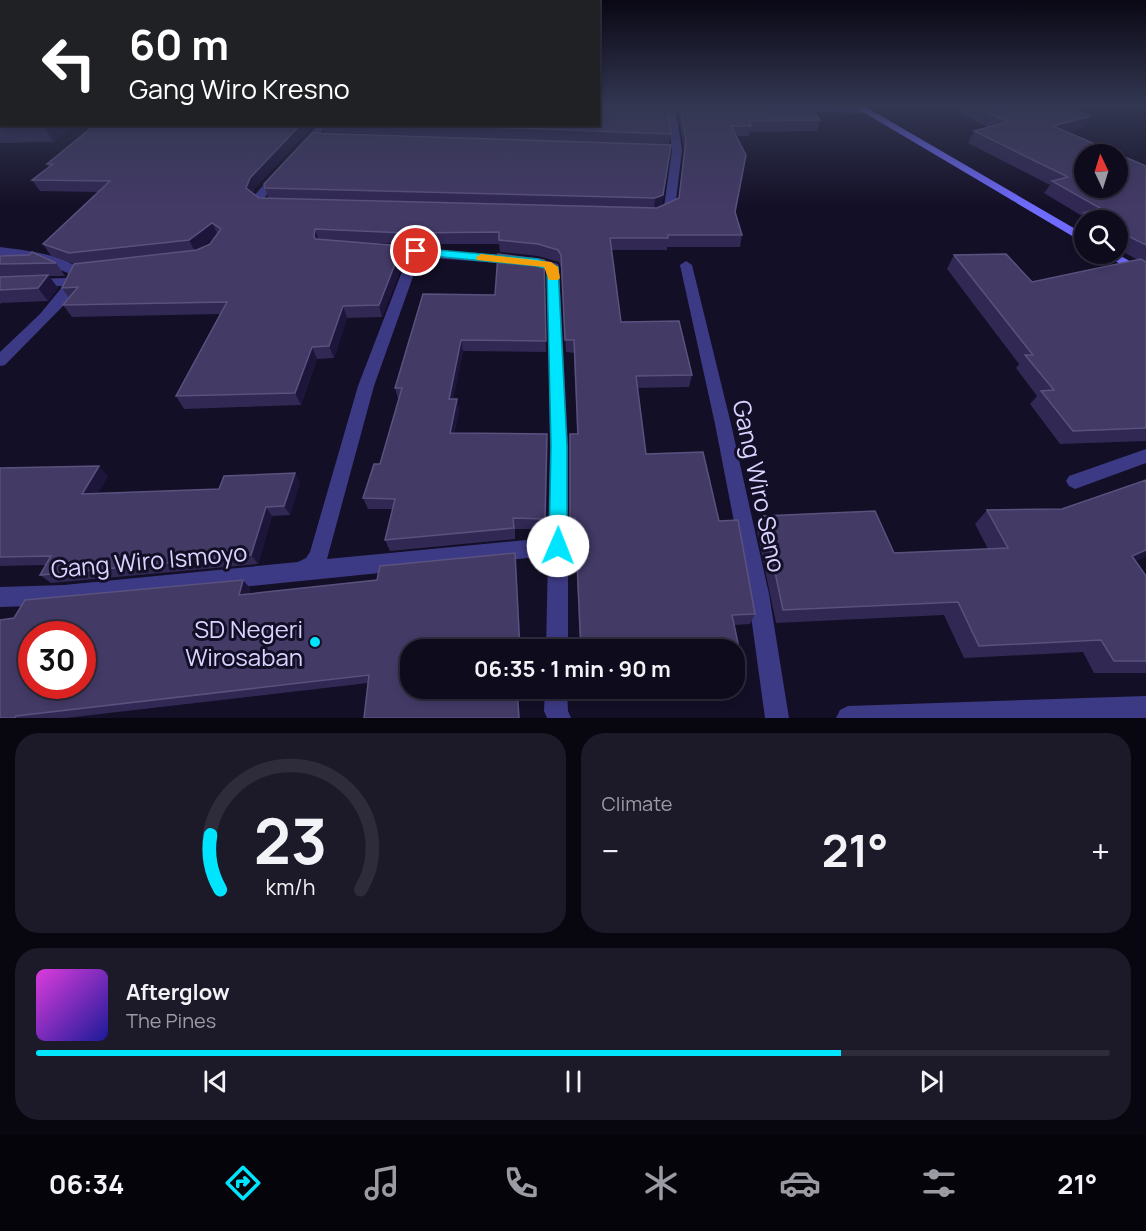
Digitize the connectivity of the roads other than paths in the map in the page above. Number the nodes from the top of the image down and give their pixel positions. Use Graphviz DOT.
graph roads {
  1 [pos="312,140"];
  2 [pos="671,140"];
  3 [pos="913,140"];
  4 [pos="299,153"];
  5 [pos="283,169"];
  6 [pos="283,206"];
  7 [pos="644,214"];
  8 [pos="1074,233"];
  9 [pos="370,249"];
  10 [pos="0,251"];
  11 [pos="416,251"];
  12 [pos="1127,264"];
  13 [pos="686,265"];
  14 [pos="78,274"];
  15 [pos="1146,275"];
  16 [pos="0,284"];
  17 [pos="0,361"];
  18 [pos="1146,456"];
  19 [pos="1075,481"];
  20 [pos="558,546"];
  21 [pos="303,570"];
  22 [pos="0,597"];
  23 [pos="557,639"];
  24 [pos="556,699"];
  25 [pos="1146,708"];
  26 [pos="559,718"];
  27 [pos="777,718"];
  28 [pos="848,718"];
  1 -- 4 [label="street"];
  2 -- 7 [label="street"];
  3 -- 8 [label="main road"];
  5 -- 6 [label="street"];
  9 -- 11 [label="street"];
  10 -- 14 [label="street"];
  11 -- 20 [label="street"];
  11 -- 21 [label="street"];
  12 -- 15 [label="main road"];
  13 -- 27 [label="street, Gang Wiro Seno"];
  14 -- 16 [label="street"];
  14 -- 17 [label="street"];
  18 -- 19 [label="street"];
  20 -- 21 [label="street, Gang Wiro Ismoyo"];
  20 -- 23 [label="street"];
  21 -- 22 [label="street, Gang Wiro Ismoyo"];
  24 -- 26 [label="street"];
  25 -- 28 [label="street"];
}
